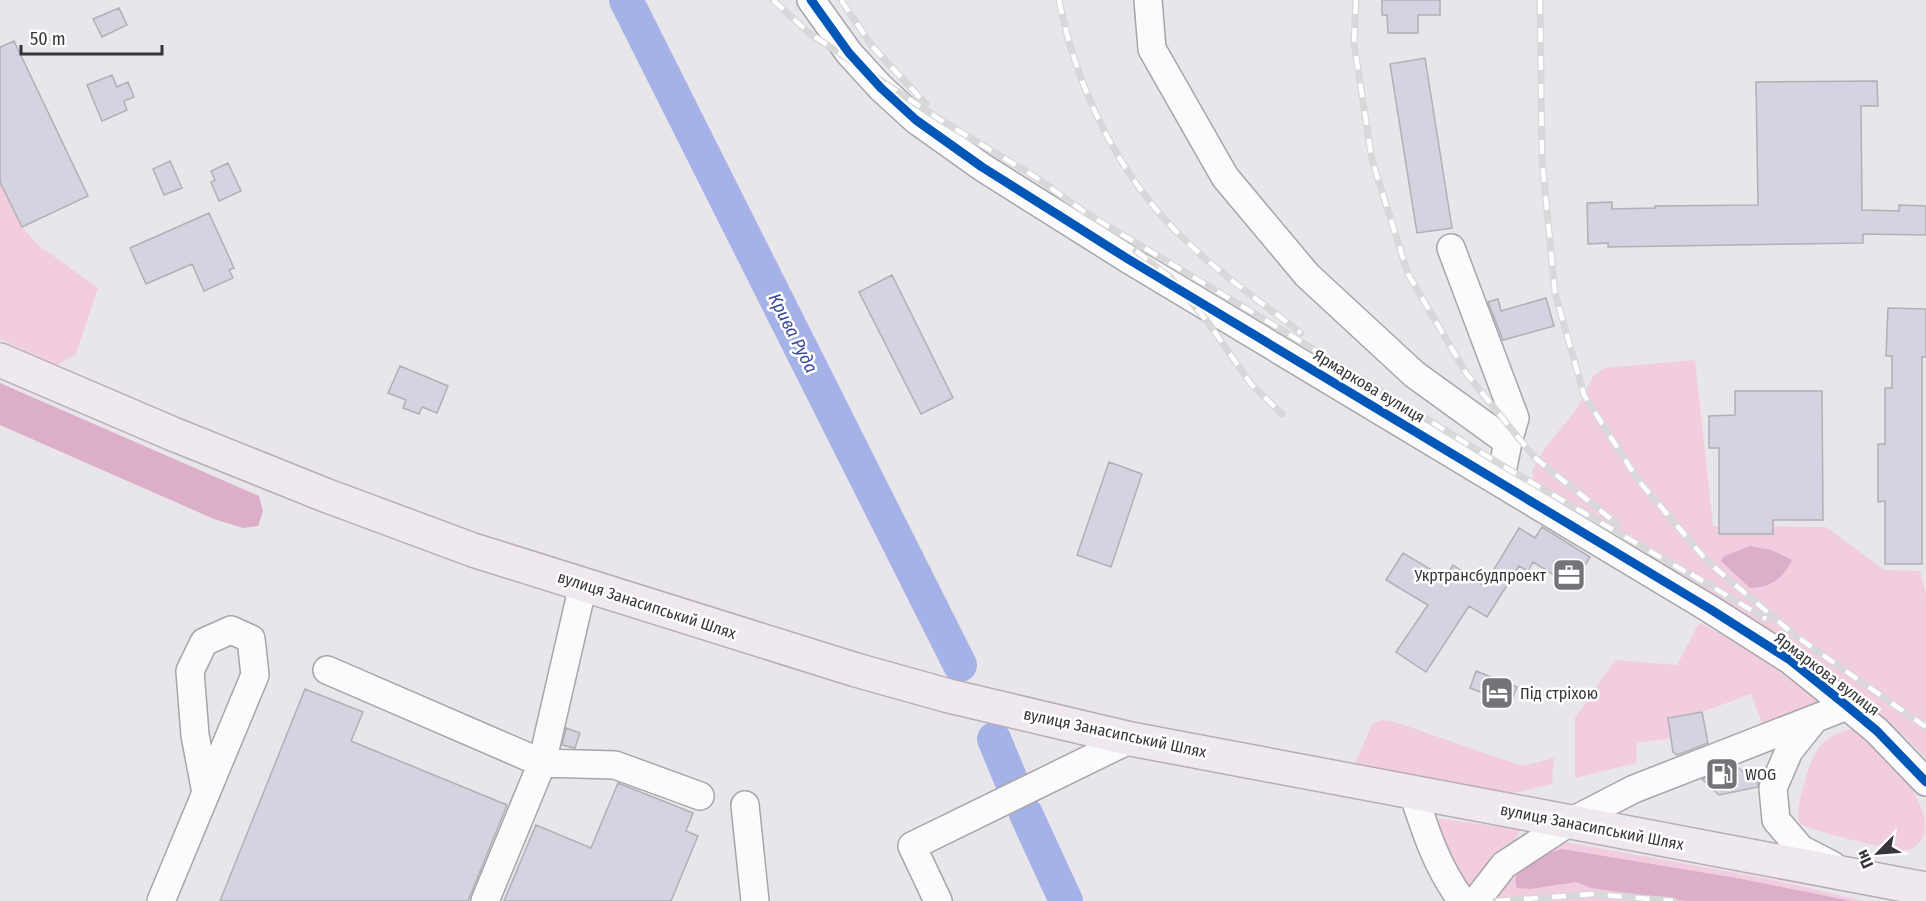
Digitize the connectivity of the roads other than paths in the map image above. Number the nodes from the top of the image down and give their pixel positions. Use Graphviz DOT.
graph roads {
  1 [pos="811,0"];
  2 [pos="1148,0"];
  3 [pos="1451,248"];
  4 [pos="0,360"];
  5 [pos="1508,442"];
  6 [pos="1500,482"];
  7 [pos="583,585"];
  8 [pos="327,670"];
  9 [pos="1847,706"];
  10 [pos="1815,719"];
  11 [pos="1131,739"];
  12 [pos="542,764"];
  13 [pos="1926,782"];
  14 [pos="206,793"];
  15 [pos="1413,793"];
  16 [pos="700,796"];
  17 [pos="745,805"];
  18 [pos="1568,823"];
  19 [pos="1851,876"];
  20 [pos="1926,889"];
  21 [pos="161,901"];
  22 [pos="485,901"];
  23 [pos="754,901"];
  24 [pos="938,901"];
  25 [pos="1462,901"];
  26 [pos="1476,901"];
  1 -- 6 [label="street, Ярмаркова вулиця"];
  2 -- 5 [label="street"];
  3 -- 5 [label="street"];
  4 -- 7 [label="main road, вулиця Занасипський Шлях"];
  5 -- 6 [label="street"];
  6 -- 9 [label="street, Ярмаркова вулиця"];
  7 -- 11 [label="main road, вулиця Занасипський Шлях"];
  7 -- 12 [label="street"];
  8 -- 12 [label="street"];
  9 -- 10 [label="street"];
  9 -- 13 [label="street, Ярмаркова вулиця"];
  10 -- 18 [label="street"];
  10 -- 19 [label="street"];
  11 -- 15 [label="main road, вулиця Занасипський Шлях"];
  11 -- 24 [label="street"];
  12 -- 16 [label="street"];
  12 -- 22 [label="street"];
  14 -- 14 [label="street"];
  14 -- 21 [label="street"];
  15 -- 18 [label="main road, вулиця Занасипський Шлях"];
  15 -- 25 [label="street"];
  17 -- 23 [label="street"];
  18 -- 19 [label="main road, вулиця Занасипський Шлях"];
  18 -- 26 [label="street"];
  19 -- 20 [label="main road, вулиця Занасипський Шлях"];
}
